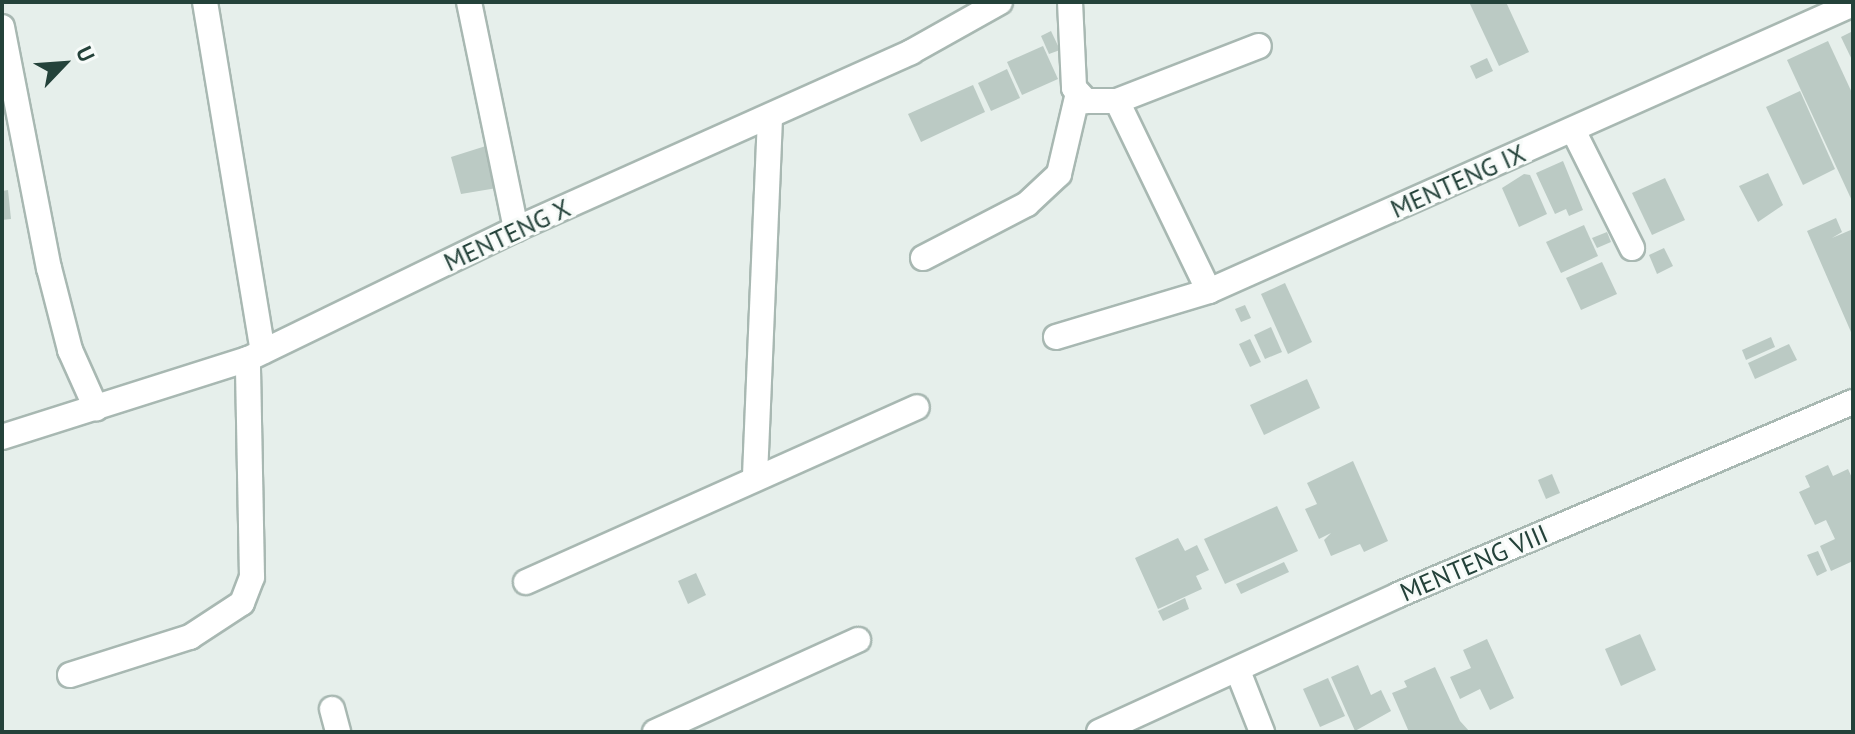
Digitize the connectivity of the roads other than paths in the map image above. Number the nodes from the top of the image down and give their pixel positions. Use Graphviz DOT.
graph roads {
  1 [pos="205,2"];
  2 [pos="469,2"];
  3 [pos="1000,2"];
  4 [pos="1070,2"];
  5 [pos="1851,4"];
  6 [pos="2,27"];
  7 [pos="1259,46"];
  8 [pos="1078,93"];
  9 [pos="1117,101"];
  10 [pos="770,117"];
  11 [pos="1573,130"];
  12 [pos="516,229"];
  13 [pos="1632,248"];
  14 [pos="923,258"];
  15 [pos="1209,291"];
  16 [pos="1056,337"];
  17 [pos="256,355"];
  18 [pos="1853,402"];
  19 [pos="917,407"];
  20 [pos="96,408"];
  21 [pos="2,437"];
  22 [pos="755,476"];
  23 [pos="526,582"];
  24 [pos="858,640"];
  25 [pos="1238,671"];
  26 [pos="70,675"];
  27 [pos="690,725"];
  28 [pos="655,732"];
  29 [pos="1099,732"];
  30 [pos="1262,732"];
  1 -- 17 [label="street"];
  2 -- 12 [label="street"];
  3 -- 10 [label="street, MENTENG X"];
  4 -- 8 [label="street"];
  5 -- 11 [label="street, MENTENG IX"];
  6 -- 20 [label="street"];
  7 -- 9 [label="street"];
  8 -- 9 [label="street"];
  8 -- 14 [label="street"];
  9 -- 15 [label="street"];
  10 -- 12 [label="street, MENTENG X"];
  10 -- 22 [label="street"];
  11 -- 13 [label="street"];
  11 -- 15 [label="street, MENTENG IX"];
  12 -- 17 [label="street, MENTENG X"];
  15 -- 16 [label="street, MENTENG IX"];
  17 -- 20 [label="street, MENTENG X"];
  17 -- 26 [label="street"];
  18 -- 25 [label="street, MENTENG VIII"];
  19 -- 22 [label="street"];
  20 -- 21 [label="street, MENTENG X"];
  22 -- 23 [label="street"];
  24 -- 27 [label="street"];
  25 -- 29 [label="street, MENTENG VIII"];
  25 -- 30 [label="street"];
  27 -- 28 [label="street"];
}
